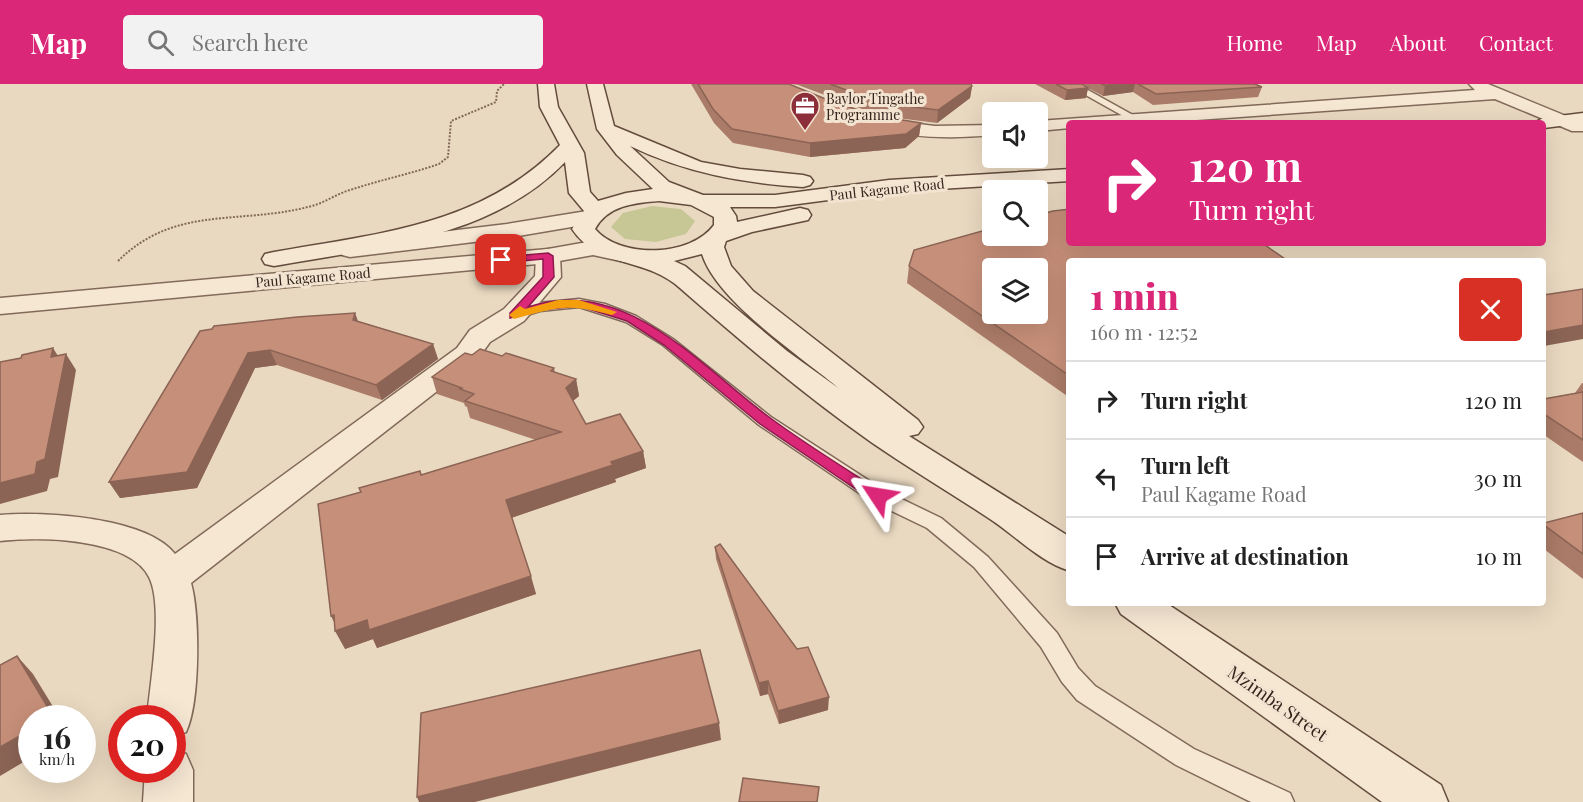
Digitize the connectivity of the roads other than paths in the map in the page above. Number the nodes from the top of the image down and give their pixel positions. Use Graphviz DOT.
graph roads {
  1 [pos="546,84"];
  2 [pos="595,84"];
  3 [pos="1070,84"];
  4 [pos="1474,84"];
  5 [pos="1495,94"];
  6 [pos="1135,119"];
  7 [pos="864,120"];
  8 [pos="1120,120"];
  9 [pos="1551,122"];
  10 [pos="1066,123"];
  11 [pos="1581,124"];
  12 [pos="1048,125"];
  13 [pos="606,129"];
  14 [pos="982,131"];
  15 [pos="1546,132"];
  16 [pos="570,146"];
  17 [pos="1066,175"];
  18 [pos="889,186"];
  19 [pos="1066,186"];
  20 [pos="1048,188"];
  21 [pos="982,195"];
  22 [pos="699,200"];
  23 [pos="591,215"];
  24 [pos="716,237"];
  25 [pos="632,255"];
  26 [pos="548,256"];
  27 [pos="274,259"];
  28 [pos="0,293"];
  29 [pos="0,306"];
  30 [pos="514,315"];
  31 [pos="1009,514"];
  32 [pos="0,528"];
  33 [pos="1066,554"];
  34 [pos="170,578"];
  35 [pos="1139,606"];
  36 [pos="170,705"];
  37 [pos="169,783"];
  38 [pos="168,802"];
  39 [pos="1280,802"];
  40 [pos="1423,802"];
  1 -- 16 [label="main road"];
  2 -- 13 [label="main road"];
  3 -- 6 [label="lane"];
  4 -- 5 [label="main road"];
  5 -- 6 [label="main road"];
  5 -- 9 [label="main road"];
  6 -- 8 [label="main road"];
  7 -- 14 [label="main road"];
  9 -- 11 [label="main road"];
  10 -- 12 [label="main road"];
  11 -- 15 [label="main road"];
  13 -- 18 [label="main road"];
  13 -- 22 [label="main road"];
  16 -- 23 [label="main road"];
  16 -- 27 [label="main road"];
  17 -- 18 [label="main road, Paul Kagame Road"];
  18 -- 22 [label="main road, Paul Kagame Road"];
  19 -- 20 [label="main road"];
  21 -- 24 [label="main road"];
  22 -- 23 [label="main road, Paul Kagame Road"];
  22 -- 24 [label="main road"];
  23 -- 25 [label="main road"];
  23 -- 27 [label="main road, Paul Kagame Road"];
  24 -- 25 [label="main road"];
  24 -- 31 [label="main road"];
  25 -- 26 [label="main road, Paul Kagame Road"];
  25 -- 31 [label="main road"];
  26 -- 29 [label="main road, Paul Kagame Road"];
  26 -- 30 [label="main road"];
  27 -- 28 [label="main road, Paul Kagame Road"];
  30 -- 34 [label="main road"];
  30 -- 39 [label="lane"];
  31 -- 33 [label="main road"];
  32 -- 34 [label="main road"];
  34 -- 36 [label="main road"];
  35 -- 40 [label="main road, Mzimba Street"];
  37 -- 38 [label="main road"];
}
